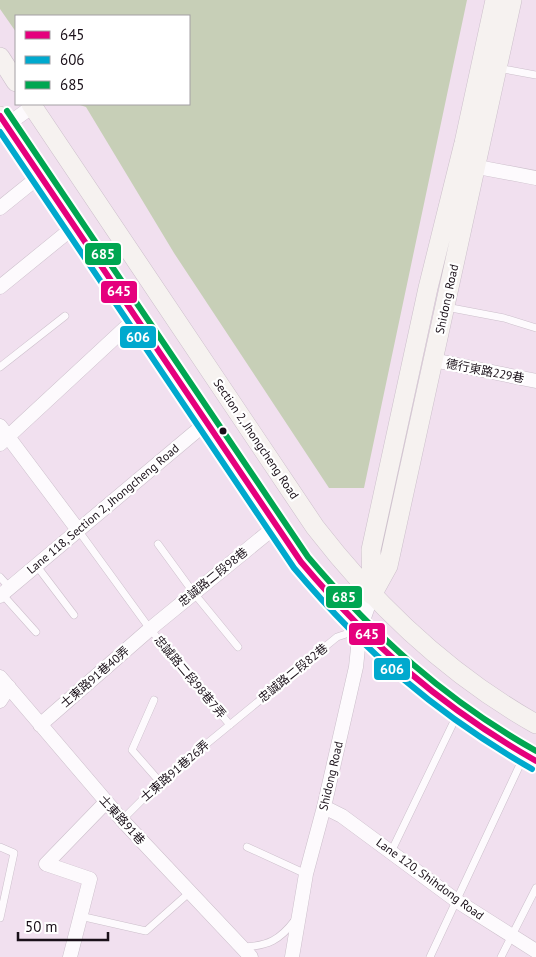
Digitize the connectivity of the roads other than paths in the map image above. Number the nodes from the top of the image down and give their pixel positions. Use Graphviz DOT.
graph roads {
  1 [pos="495,0"];
  2 [pos="512,0"];
  3 [pos="0,57"];
  4 [pos="497,68"];
  5 [pos="536,75"];
  6 [pos="15,80"];
  7 [pos="32,105"];
  8 [pos="2,124"];
  9 [pos="467,165"];
  10 [pos="41,175"];
  11 [pos="536,178"];
  12 [pos="0,208"];
  13 [pos="75,226"];
  14 [pos="0,287"];
  15 [pos="445,307"];
  16 [pos="65,316"];
  17 [pos="136,318"];
  18 [pos="536,328"];
  19 [pos="433,360"];
  20 [pos="0,367"];
  21 [pos="536,381"];
  22 [pos="206,423"];
  23 [pos="3,436"];
  24 [pos="276,526"];
  25 [pos="78,530"];
  26 [pos="158,544"];
  27 [pos="36,565"];
  28 [pos="3,589"];
  29 [pos="193,592"];
  30 [pos="372,595"];
  31 [pos="74,615"];
  32 [pos="150,629"];
  33 [pos="360,629"];
  34 [pos="36,632"];
  35 [pos="238,647"];
  36 [pos="4,682"];
  37 [pos="154,700"];
  38 [pos="0,701"];
  39 [pos="458,712"];
  40 [pos="536,724"];
  41 [pos="40,725"];
  42 [pos="230,725"];
  43 [pos="530,758"];
  44 [pos="160,782"];
  45 [pos="106,802"];
  46 [pos="324,808"];
  47 [pos="122,820"];
  48 [pos="0,847"];
  49 [pos="247,847"];
  50 [pos="391,852"];
  51 [pos="306,874"];
  52 [pos="536,888"];
  53 [pos="190,892"];
  54 [pos="457,901"];
  55 [pos="300,914"];
  56 [pos="80,916"];
  57 [pos="0,918"];
  58 [pos="512,936"];
  59 [pos="536,951"];
  60 [pos="246,952"];
  61 [pos="70,957"];
  62 [pos="292,957"];
  63 [pos="430,957"];
  64 [pos="500,957"];
  1 -- 9 [label="street, Shidong Road"];
  2 -- 4 [label="street, Shidong Road"];
  3 -- 6 [label="street"];
  4 -- 5 [label="lane"];
  4 -- 9 [label="street, Shidong Road"];
  7 -- 8 [label="street"];
  7 -- 30 [label="street, Section 2, Jhongcheng Road"];
  8 -- 10 [label="street"];
  9 -- 11 [label="street"];
  9 -- 15 [label="street, Shidong Road"];
  9 -- 30 [label="street, Shidong Road"];
  10 -- 12 [label="street"];
  10 -- 13 [label="street"];
  13 -- 14 [label="street"];
  13 -- 17 [label="street"];
  15 -- 18 [label="lane"];
  15 -- 19 [label="street, Shidong Road"];
  16 -- 20 [label="lane"];
  17 -- 22 [label="street"];
  17 -- 23 [label="street"];
  19 -- 21 [label="street, 德行東路229巷"];
  19 -- 30 [label="street, Shidong Road"];
  22 -- 24 [label="street"];
  22 -- 25 [label="street, Lane 118, Section 2, Jhongcheng Road"];
  23 -- 25 [label="street"];
  24 -- 29 [label="street, 忠誠路二段98巷"];
  24 -- 33 [label="street"];
  25 -- 27 [label="street, Lane 118, Section 2, Jhongcheng Road"];
  25 -- 32 [label="lane, 忠誠路二段98巷7弄"];
  26 -- 29 [label="lane"];
  27 -- 28 [label="street, Lane 118, Section 2, Jhongcheng Road"];
  27 -- 31 [label="lane"];
  28 -- 34 [label="lane"];
  29 -- 32 [label="street, 忠誠路二段98巷"];
  29 -- 35 [label="lane"];
  30 -- 33 [label="street, Shidong Road"];
  30 -- 40 [label="street, Section 2, Jhongcheng Road"];
  32 -- 41 [label="street, 士東路91巷40弄"];
  32 -- 42 [label="lane, 忠誠路二段98巷7弄"];
  33 -- 39 [label="street"];
  33 -- 42 [label="lane, 忠誠路二段82巷"];
  33 -- 46 [label="street, Shidong Road"];
  36 -- 38 [label="street"];
  36 -- 41 [label="street, 士東路91巷"];
  37 -- 44 [label="lane"];
  39 -- 43 [label="street"];
  39 -- 50 [label="lane"];
  41 -- 45 [label="street, 士東路91巷"];
  42 -- 44 [label="lane, 士東路91巷26弄"];
  43 -- 54 [label="lane"];
  44 -- 47 [label="lane, 士東路91巷26弄"];
  45 -- 47 [label="street, 士東路91巷"];
  45 -- 56 [label="street"];
  46 -- 50 [label="street, Lane 120, Shihdong Road"];
  46 -- 51 [label="street, Shidong Road"];
  47 -- 53 [label="street, 士東路91巷"];
  48 -- 57 [label="lane"];
  49 -- 51 [label="lane"];
  50 -- 54 [label="street, Lane 120, Shihdong Road"];
  51 -- 55 [label="street, Shidong Road"];
  52 -- 58 [label="lane"];
  53 -- 56 [label="lane"];
  53 -- 60 [label="street, 士東路91巷"];
  54 -- 58 [label="street, Lane 120, Shihdong Road"];
  54 -- 63 [label="lane"];
  55 -- 60 [label="lane"];
  55 -- 62 [label="street, Shidong Road"];
  56 -- 61 [label="street"];
  58 -- 59 [label="street, Lane 120, Shihdong Road"];
  58 -- 64 [label="lane"];
}
